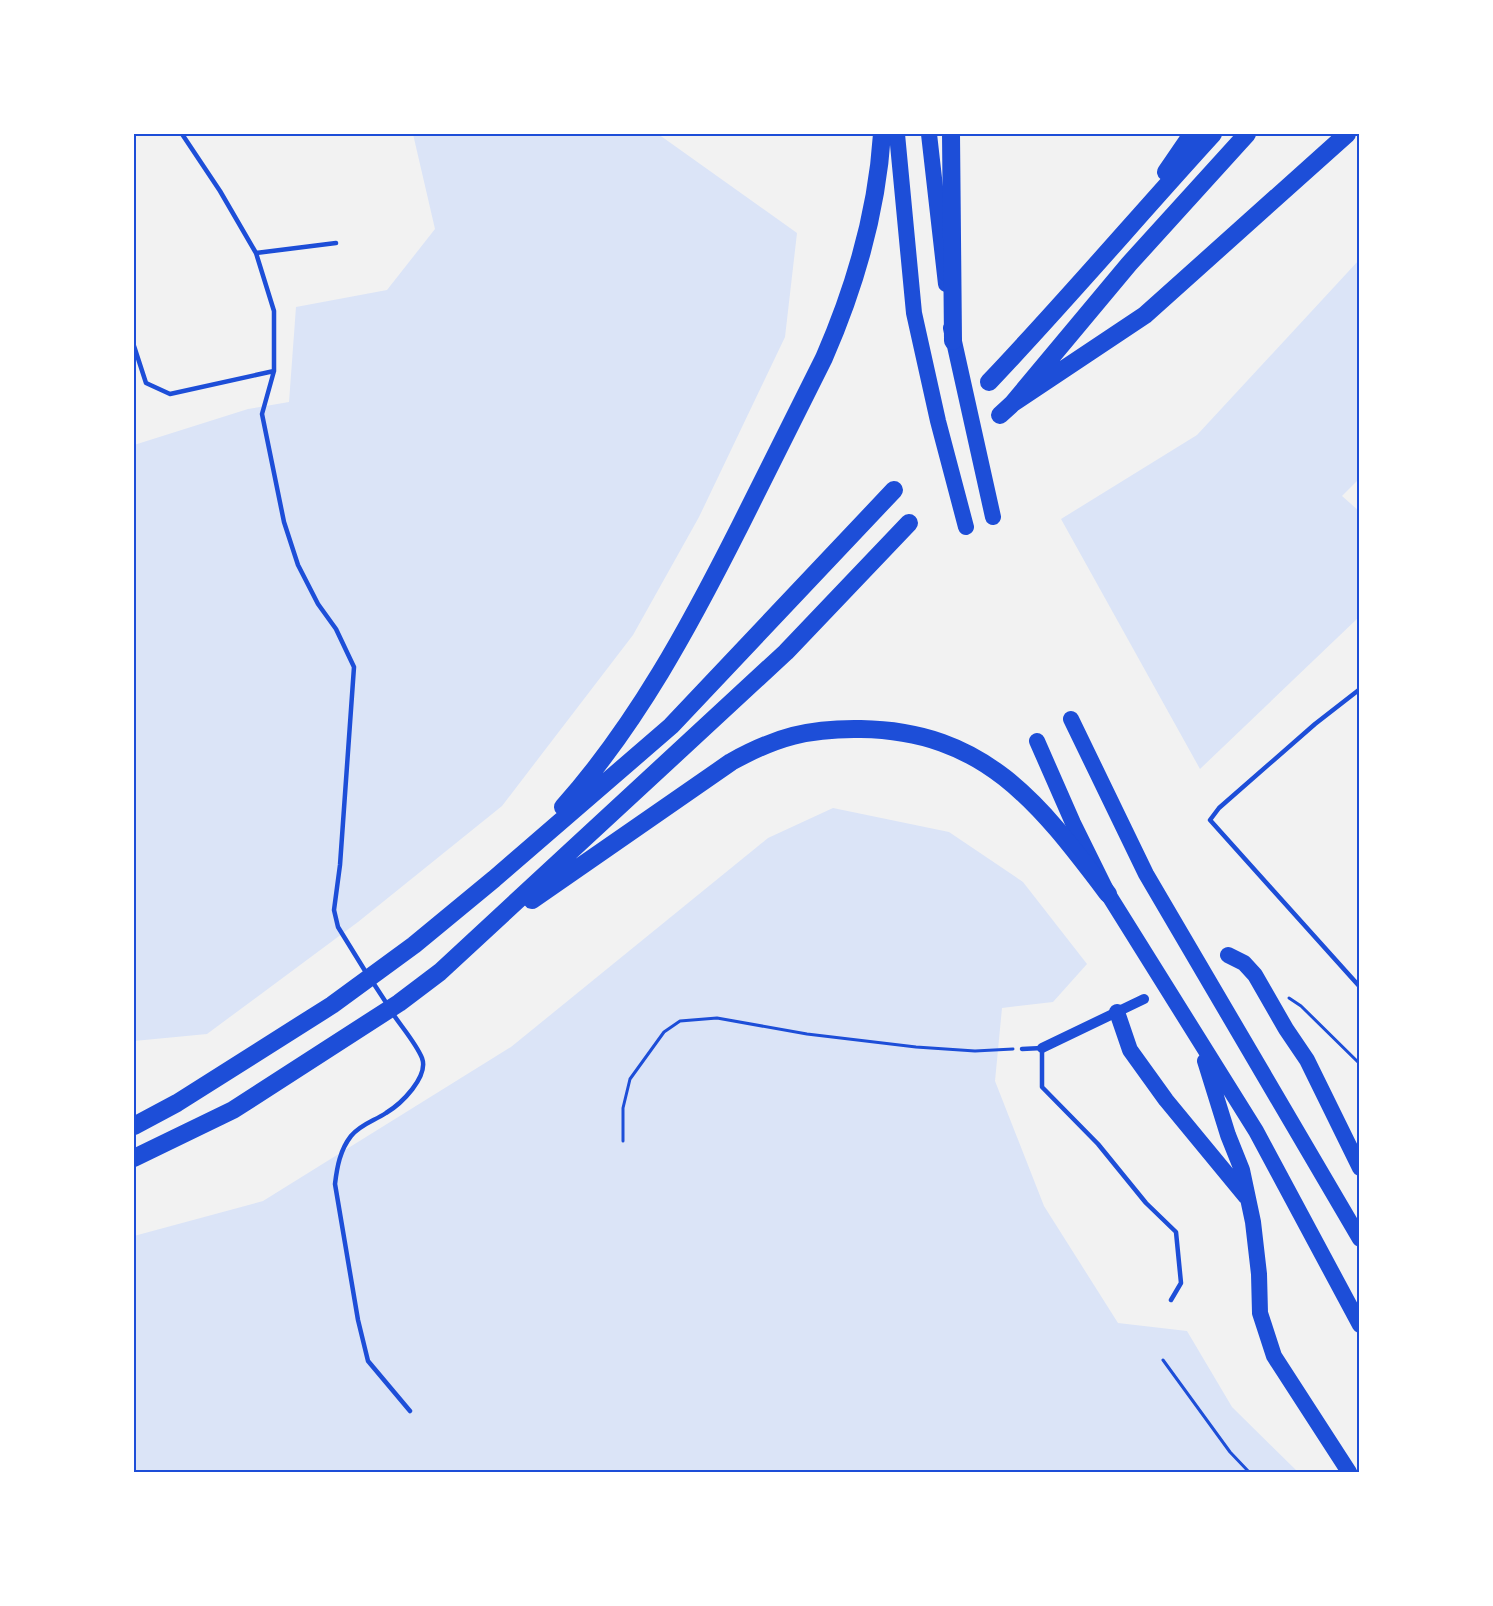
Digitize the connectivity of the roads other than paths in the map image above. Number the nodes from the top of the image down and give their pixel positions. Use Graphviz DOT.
graph roads {
  1 [pos="182,134"];
  2 [pos="882,134"];
  3 [pos="897,134"];
  4 [pos="929,134"];
  5 [pos="951,134"];
  6 [pos="1192,134"];
  7 [pos="1214,134"];
  8 [pos="1246,134"];
  9 [pos="1347,134"];
  10 [pos="1119,237"];
  11 [pos="336,243"];
  12 [pos="256,253"];
  13 [pos="953,341"];
  14 [pos="134,346"];
  15 [pos="274,371"];
  16 [pos="989,382"];
  17 [pos="894,490"];
  18 [pos="993,517"];
  19 [pos="909,523"];
  20 [pos="966,528"];
  21 [pos="1359,689"];
  22 [pos="1071,719"];
  23 [pos="1037,741"];
  24 [pos="494,879"];
  25 [pos="1108,894"];
  26 [pos="479,937"];
  27 [pos="1228,955"];
  28 [pos="1359,987"];
  29 [pos="1144,999"];
  30 [pos="1117,1012"];
  31 [pos="1197,1037"];
  32 [pos="1042,1048"];
  33 [pos="1022,1049"];
  34 [pos="134,1126"];
  35 [pos="134,1158"];
  36 [pos="1359,1168"];
  37 [pos="1248,1200"];
  38 [pos="1359,1239"];
  39 [pos="1171,1300"];
  40 [pos="1359,1325"];
  41 [pos="410,1411"];
  42 [pos="1349,1473"];
  1 -- 12 [label="lane"];
  2 -- 24 [label="highway"];
  3 -- 20 [label="highway"];
  4 -- 13 [label="highway"];
  5 -- 13 [label="highway"];
  6 -- 10 [label="highway"];
  7 -- 10 [label="highway"];
  8 -- 9 [label="highway"];
  10 -- 16 [label="highway"];
  11 -- 12 [label="lane"];
  12 -- 15 [label="lane"];
  13 -- 18 [label="highway"];
  14 -- 15 [label="lane"];
  15 -- 41 [label="lane"];
  17 -- 24 [label="highway"];
  19 -- 26 [label="highway"];
  21 -- 28 [label="lane"];
  22 -- 38 [label="highway"];
  23 -- 25 [label="highway"];
  24 -- 34 [label="highway"];
  25 -- 26 [label="highway"];
  25 -- 31 [label="highway"];
  26 -- 35 [label="highway"];
  27 -- 36 [label="highway"];
  29 -- 30 [label="street"];
  30 -- 32 [label="street"];
  30 -- 37 [label="highway"];
  31 -- 37 [label="highway"];
  31 -- 40 [label="highway"];
  32 -- 33 [label="lane"];
  32 -- 39 [label="lane"];
  37 -- 42 [label="highway"];
}
